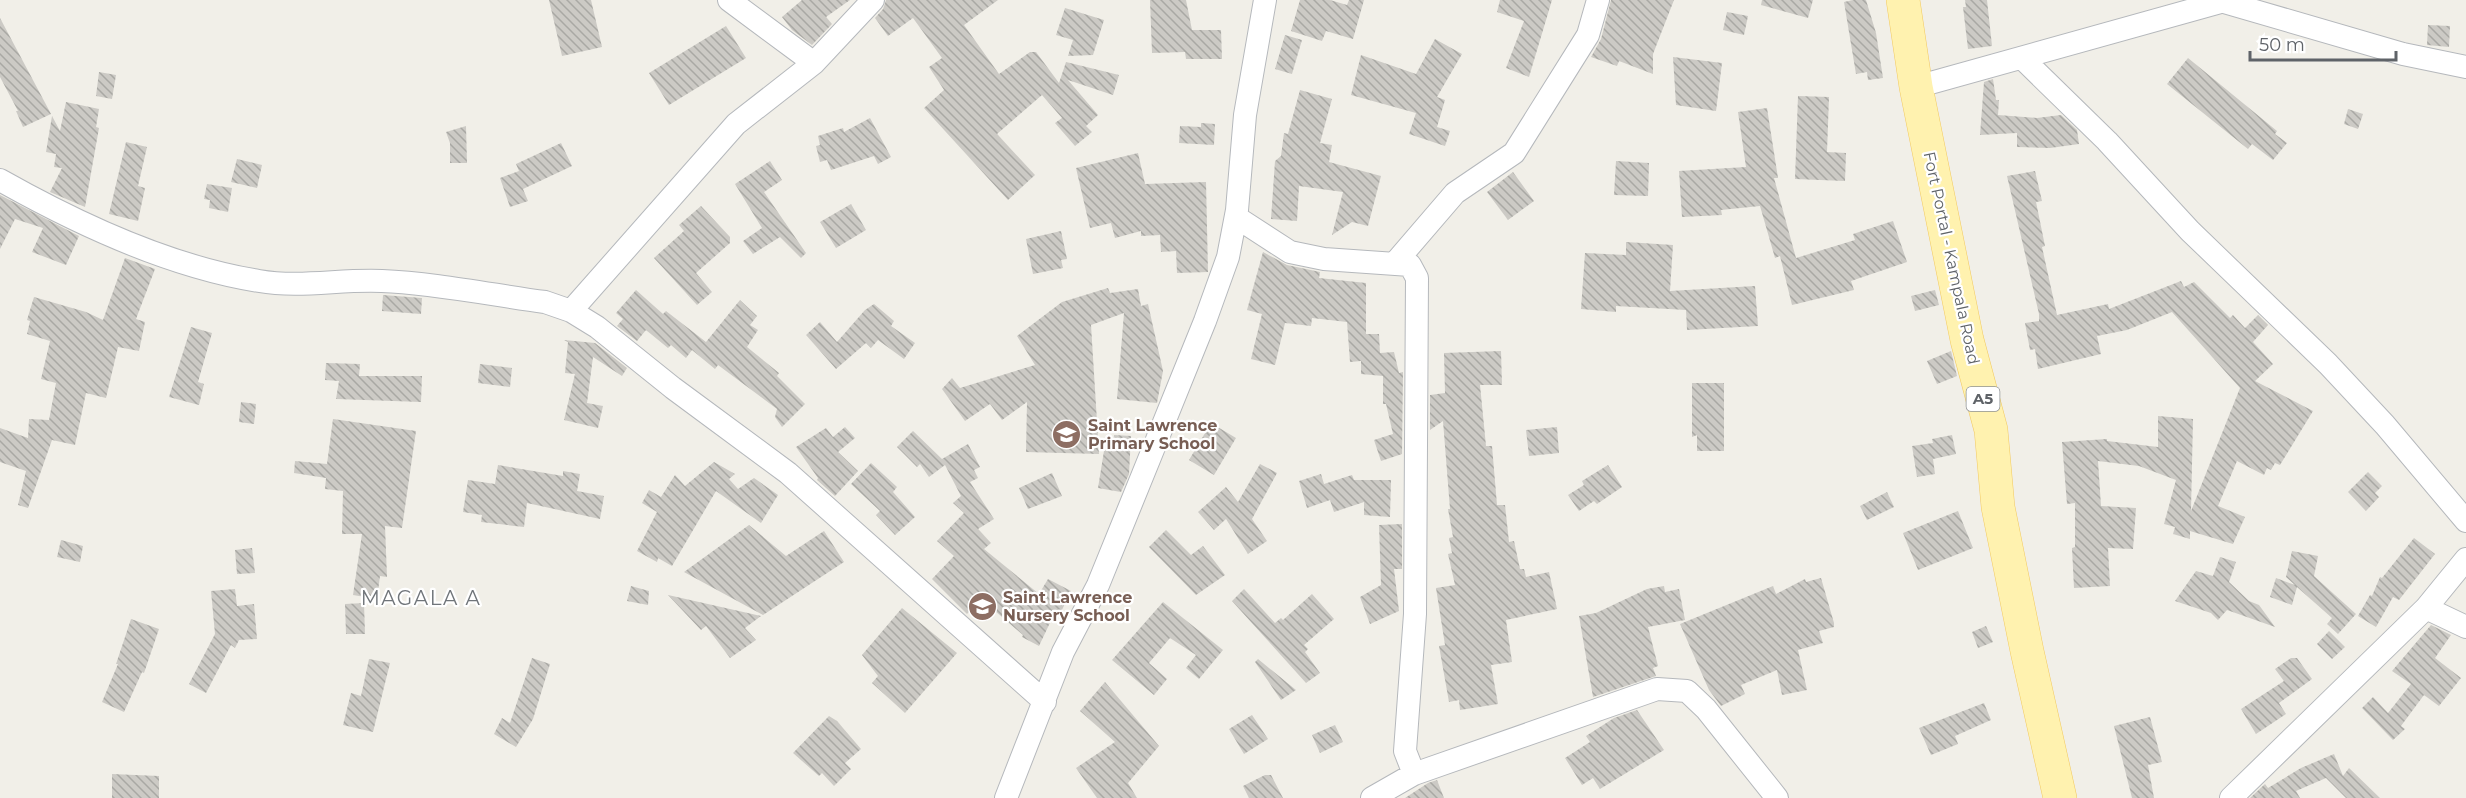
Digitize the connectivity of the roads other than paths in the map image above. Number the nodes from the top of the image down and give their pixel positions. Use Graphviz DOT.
graph roads {
  1 [pos="729,0"];
  2 [pos="873,0"];
  3 [pos="1265,0"];
  4 [pos="1598,0"];
  5 [pos="1903,0"];
  6 [pos="2226,1"];
  7 [pos="2022,58"];
  8 [pos="814,63"];
  9 [pos="2466,67"];
  10 [pos="1917,87"];
  11 [pos="0,180"];
  12 [pos="1236,217"];
  13 [pos="1394,264"];
  14 [pos="571,311"];
  15 [pos="2466,521"];
  16 [pos="2466,559"];
  17 [pos="2426,608"];
  18 [pos="2466,627"];
  19 [pos="1046,702"];
  20 [pos="1414,774"];
  21 [pos="1006,798"];
  22 [pos="1372,798"];
  23 [pos="1777,798"];
  24 [pos="2060,798"];
  25 [pos="2231,798"];
  1 -- 8 [label="street"];
  2 -- 8 [label="street"];
  3 -- 12 [label="street"];
  4 -- 13 [label="street"];
  5 -- 10 [label="main road, Fort Portal - Kampala Road / A5"];
  6 -- 7 [label="street"];
  6 -- 9 [label="street"];
  7 -- 10 [label="street"];
  7 -- 15 [label="street"];
  8 -- 14 [label="street"];
  10 -- 24 [label="main road, Fort Portal - Kampala Road / A5"];
  11 -- 14 [label="street"];
  12 -- 13 [label="street"];
  12 -- 19 [label="street"];
  13 -- 20 [label="street"];
  14 -- 19 [label="street"];
  16 -- 17 [label="street"];
  17 -- 18 [label="street"];
  17 -- 25 [label="street"];
  19 -- 21 [label="street"];
  20 -- 22 [label="street"];
  20 -- 23 [label="street"];
}
